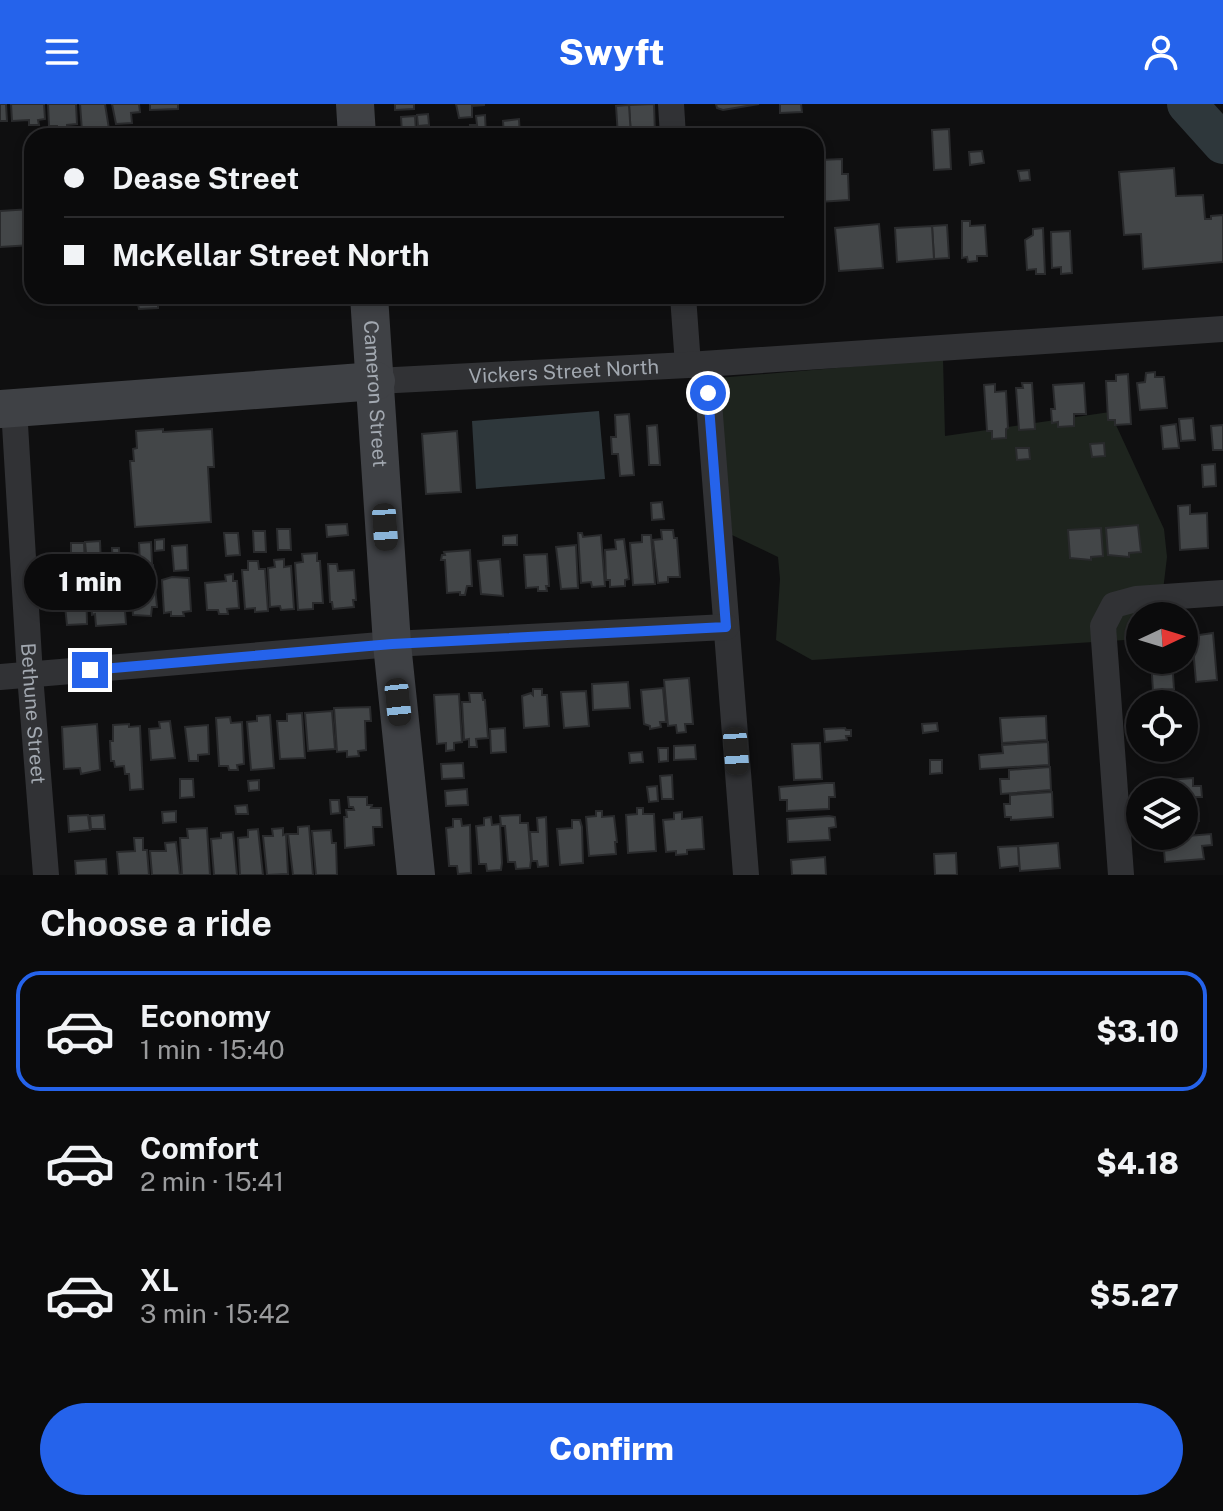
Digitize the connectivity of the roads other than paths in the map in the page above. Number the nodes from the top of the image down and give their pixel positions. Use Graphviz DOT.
graph roads {
  1 [pos="355,104"];
  2 [pos="671,104"];
  3 [pos="356,128"];
  4 [pos="672,128"];
  5 [pos="370,304"];
  6 [pos="685,304"];
  7 [pos="1223,329"];
  8 [pos="697,364"];
  9 [pos="376,381"];
  10 [pos="7,409"];
  11 [pos="1223,593"];
  12 [pos="726,627"];
  13 [pos="392,644"];
  14 [pos="30,675"];
  15 [pos="0,677"];
  16 [pos="46,875"];
  17 [pos="416,875"];
  18 [pos="746,875"];
  19 [pos="1121,875"];
  1 -- 3 [label="street"];
  2 -- 4 [label="street"];
  5 -- 9 [label="street, Cameron Street"];
  6 -- 8 [label="street"];
  7 -- 8 [label="street, Vickers Street North"];
  8 -- 9 [label="street, Vickers Street North"];
  8 -- 12 [label="street"];
  9 -- 10 [label="street, Vickers Street North"];
  9 -- 13 [label="street, Cameron Street"];
  10 -- 14 [label="street, Bethune Street"];
  11 -- 19 [label="street"];
  12 -- 13 [label="street"];
  12 -- 18 [label="street"];
  13 -- 14 [label="street"];
  13 -- 17 [label="street, Cameron Street"];
  14 -- 15 [label="street"];
  14 -- 16 [label="street, Bethune Street"];
}
